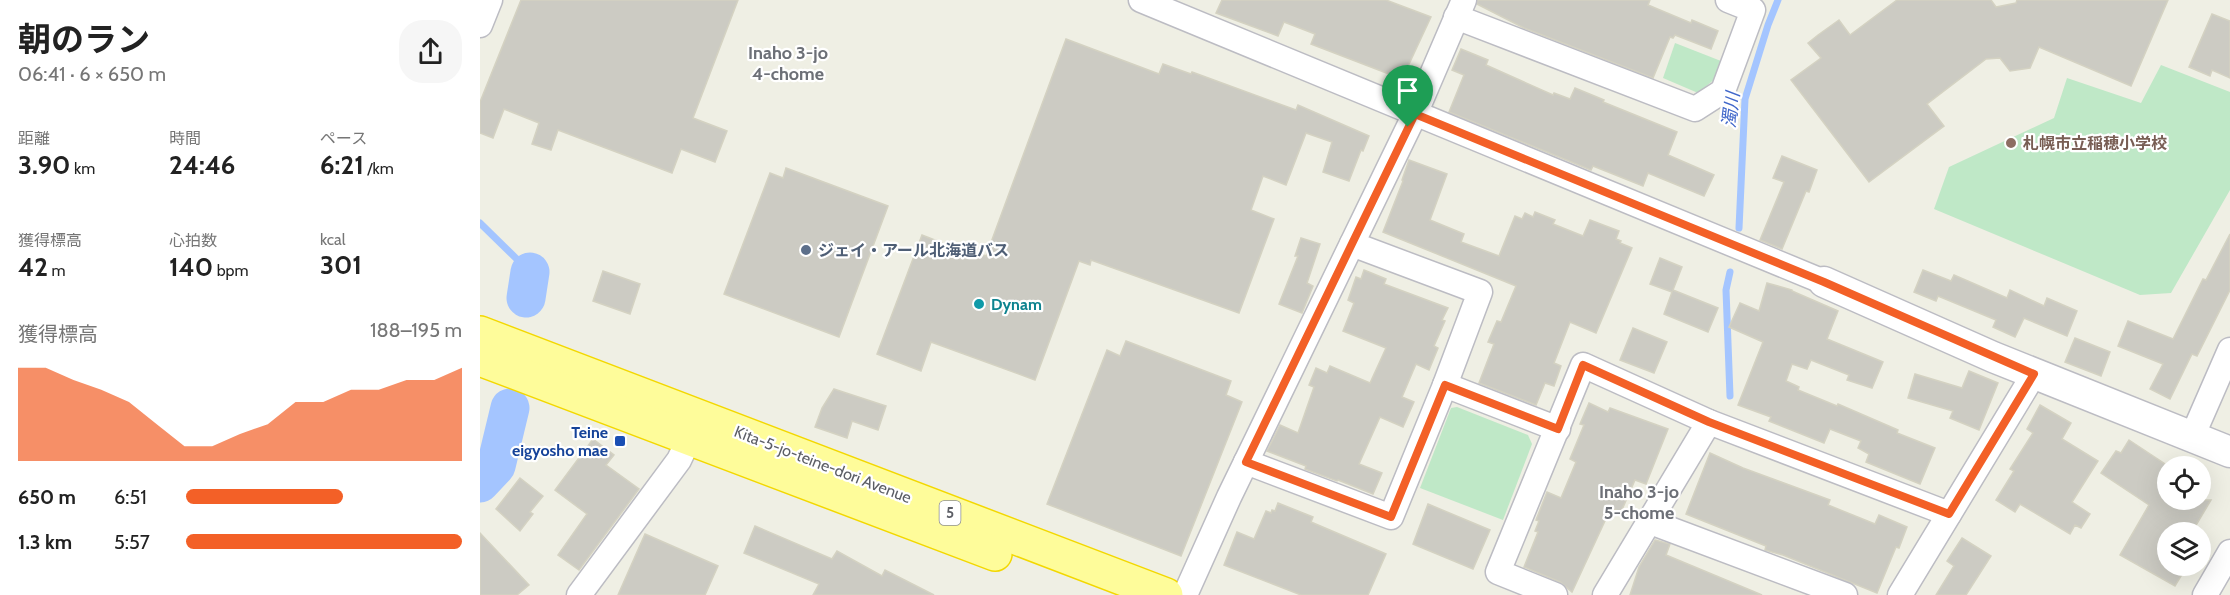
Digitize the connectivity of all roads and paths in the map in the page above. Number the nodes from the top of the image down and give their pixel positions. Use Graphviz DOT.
graph roads {
  1 [pos="490,0"];
  2 [pos="1141,0"];
  3 [pos="1728,0"];
  4 [pos="1460,8"];
  5 [pos="480,25"];
  6 [pos="1415,114"];
  7 [pos="1352,244"];
  8 [pos="1824,282"];
  9 [pos="480,333"];
  10 [pos="2230,350"];
  11 [pos="480,358"];
  12 [pos="2034,374"];
  13 [pos="1445,385"];
  14 [pos="1709,422"];
  15 [pos="1558,429"];
  16 [pos="2192,437"];
  17 [pos="689,439"];
  18 [pos="2230,452"];
  19 [pos="1246,462"];
  20 [pos="1949,514"];
  21 [pos="1648,521"];
  22 [pos="2230,552"];
  23 [pos="579,595"];
  24 [pos="1103,595"];
  25 [pos="1166,595"];
  26 [pos="1185,595"];
  27 [pos="1555,595"];
  28 [pos="1605,595"];
  29 [pos="1845,595"];
  30 [pos="1900,595"];
  31 [pos="2205,595"];
  1 -- 5 [label="street"];
  2 -- 6 [label="street"];
  3 -- 4 [label="street"];
  4 -- 6 [label="street"];
  6 -- 7 [label="street"];
  6 -- 8 [label="street"];
  7 -- 13 [label="street"];
  7 -- 19 [label="street"];
  8 -- 12 [label="street"];
  9 -- 25 [label="highway, Kita-5-jo-teine-dori Avenue / 5"];
  10 -- 16 [label="street"];
  11 -- 17 [label="highway, Kita-5-jo-teine-dori Avenue / 5"];
  12 -- 16 [label="street"];
  12 -- 20 [label="street"];
  13 -- 15 [label="street"];
  13 -- 19 [label="street"];
  14 -- 15 [label="street"];
  14 -- 20 [label="street"];
  14 -- 21 [label="street"];
  15 -- 27 [label="street"];
  16 -- 18 [label="street"];
  17 -- 23 [label="street"];
  17 -- 24 [label="highway, Kita-5-jo-teine-dori Avenue / 5"];
  19 -- 26 [label="street"];
  20 -- 30 [label="street"];
  21 -- 28 [label="street"];
  21 -- 29 [label="street"];
  22 -- 31 [label="street"];
}
